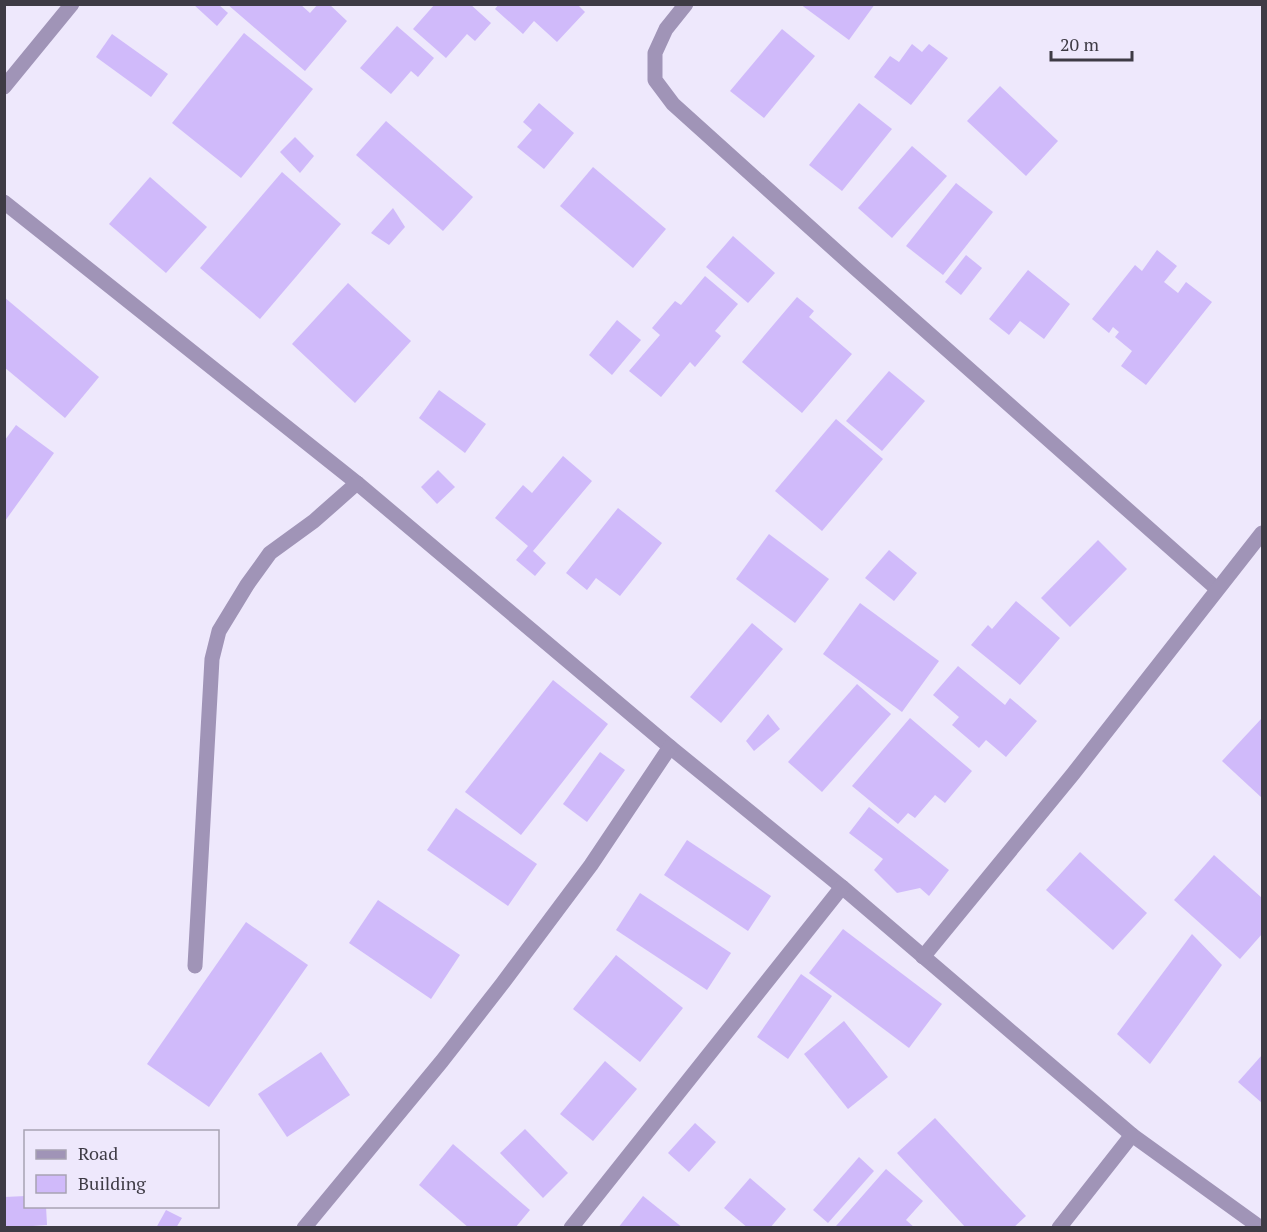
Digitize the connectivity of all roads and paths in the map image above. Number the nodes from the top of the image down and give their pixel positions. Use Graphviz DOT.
graph roads {
  1 [pos="72,4"];
  2 [pos="686,4"];
  3 [pos="4,87"];
  4 [pos="4,202"];
  5 [pos="357,483"];
  6 [pos="1263,533"];
  7 [pos="1217,589"];
  8 [pos="670,747"];
  9 [pos="842,887"];
  10 [pos="923,957"];
  11 [pos="195,966"];
  12 [pos="1132,1135"];
  13 [pos="304,1227"];
  14 [pos="571,1227"];
  15 [pos="1059,1227"];
  16 [pos="1261,1227"];
  1 -- 3 [label="street"];
  2 -- 7 [label="street"];
  4 -- 5 [label="street"];
  5 -- 8 [label="street"];
  5 -- 11 [label="street"];
  6 -- 7 [label="street"];
  7 -- 10 [label="street"];
  8 -- 9 [label="street"];
  8 -- 13 [label="street"];
  9 -- 10 [label="street"];
  9 -- 14 [label="street"];
  10 -- 12 [label="street"];
  12 -- 15 [label="street"];
  12 -- 16 [label="street"];
}
